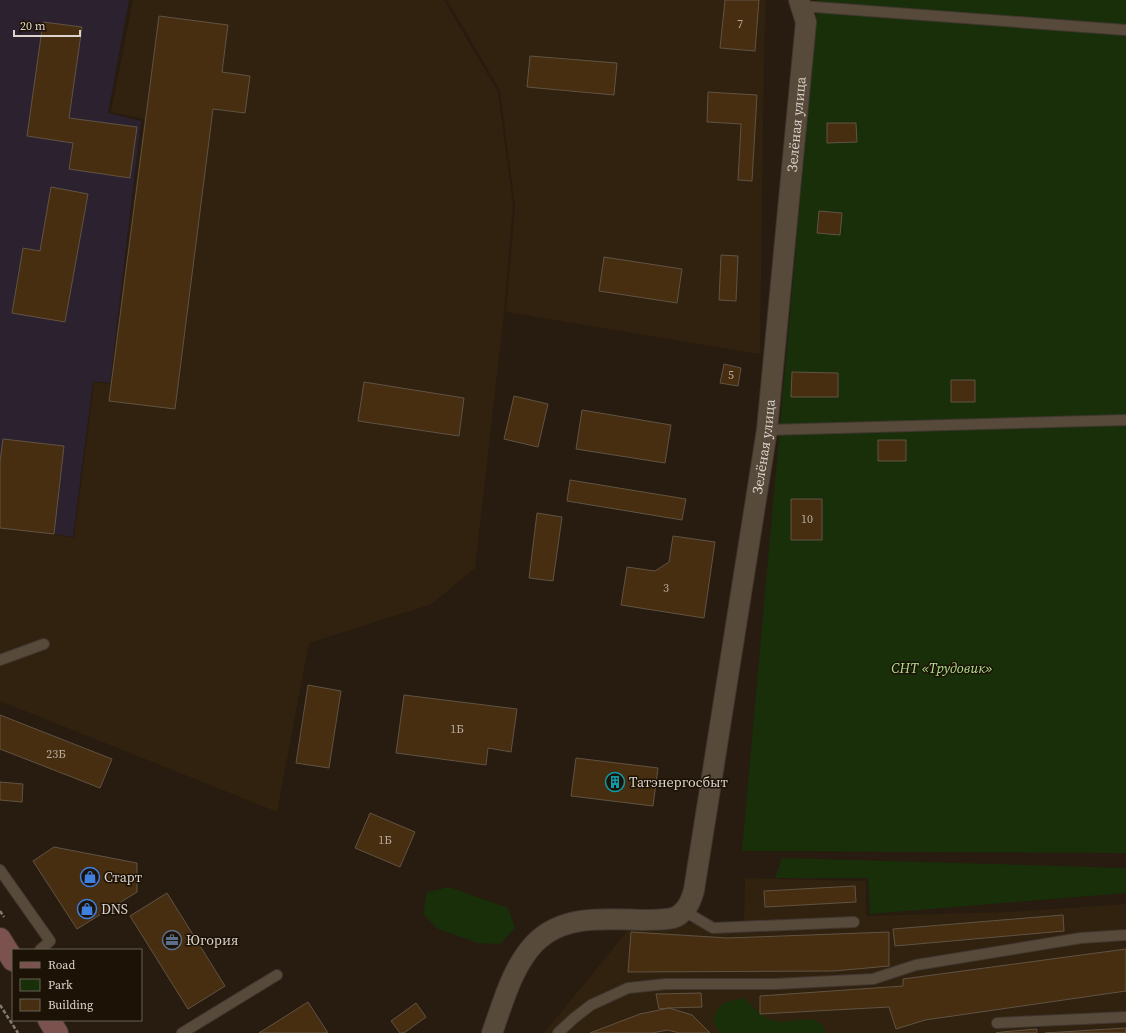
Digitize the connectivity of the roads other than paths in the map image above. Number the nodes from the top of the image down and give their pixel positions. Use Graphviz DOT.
graph roads {
  1 [pos="800,3"];
  2 [pos="1126,30"];
  3 [pos="1126,420"];
  4 [pos="767,430"];
  5 [pos="44,644"];
  6 [pos="0,660"];
  7 [pos="0,870"];
  8 [pos="684,911"];
  9 [pos="854,922"];
  10 [pos="1126,935"];
  11 [pos="0,938"];
  12 [pos="41,949"];
  13 [pos="12,958"];
  14 [pos="277,975"];
  15 [pos="1126,1017"];
  16 [pos="50,1021"];
  17 [pos="997,1023"];
  18 [pos="57,1033"];
  19 [pos="182,1033"];
  20 [pos="492,1033"];
  21 [pos="558,1033"];
  1 -- 2 [label="lane"];
  1 -- 4 [label="street, Зелёная улица"];
  3 -- 4 [label="lane"];
  4 -- 8 [label="street, Зелёная улица"];
  5 -- 6 [label="lane"];
  7 -- 12 [label="lane"];
  8 -- 9 [label="lane"];
  8 -- 20 [label="street"];
  10 -- 21 [label="lane"];
  11 -- 13 [label="street"];
  14 -- 19 [label="lane"];
  15 -- 17 [label="lane"];
  16 -- 18 [label="street"];
}
